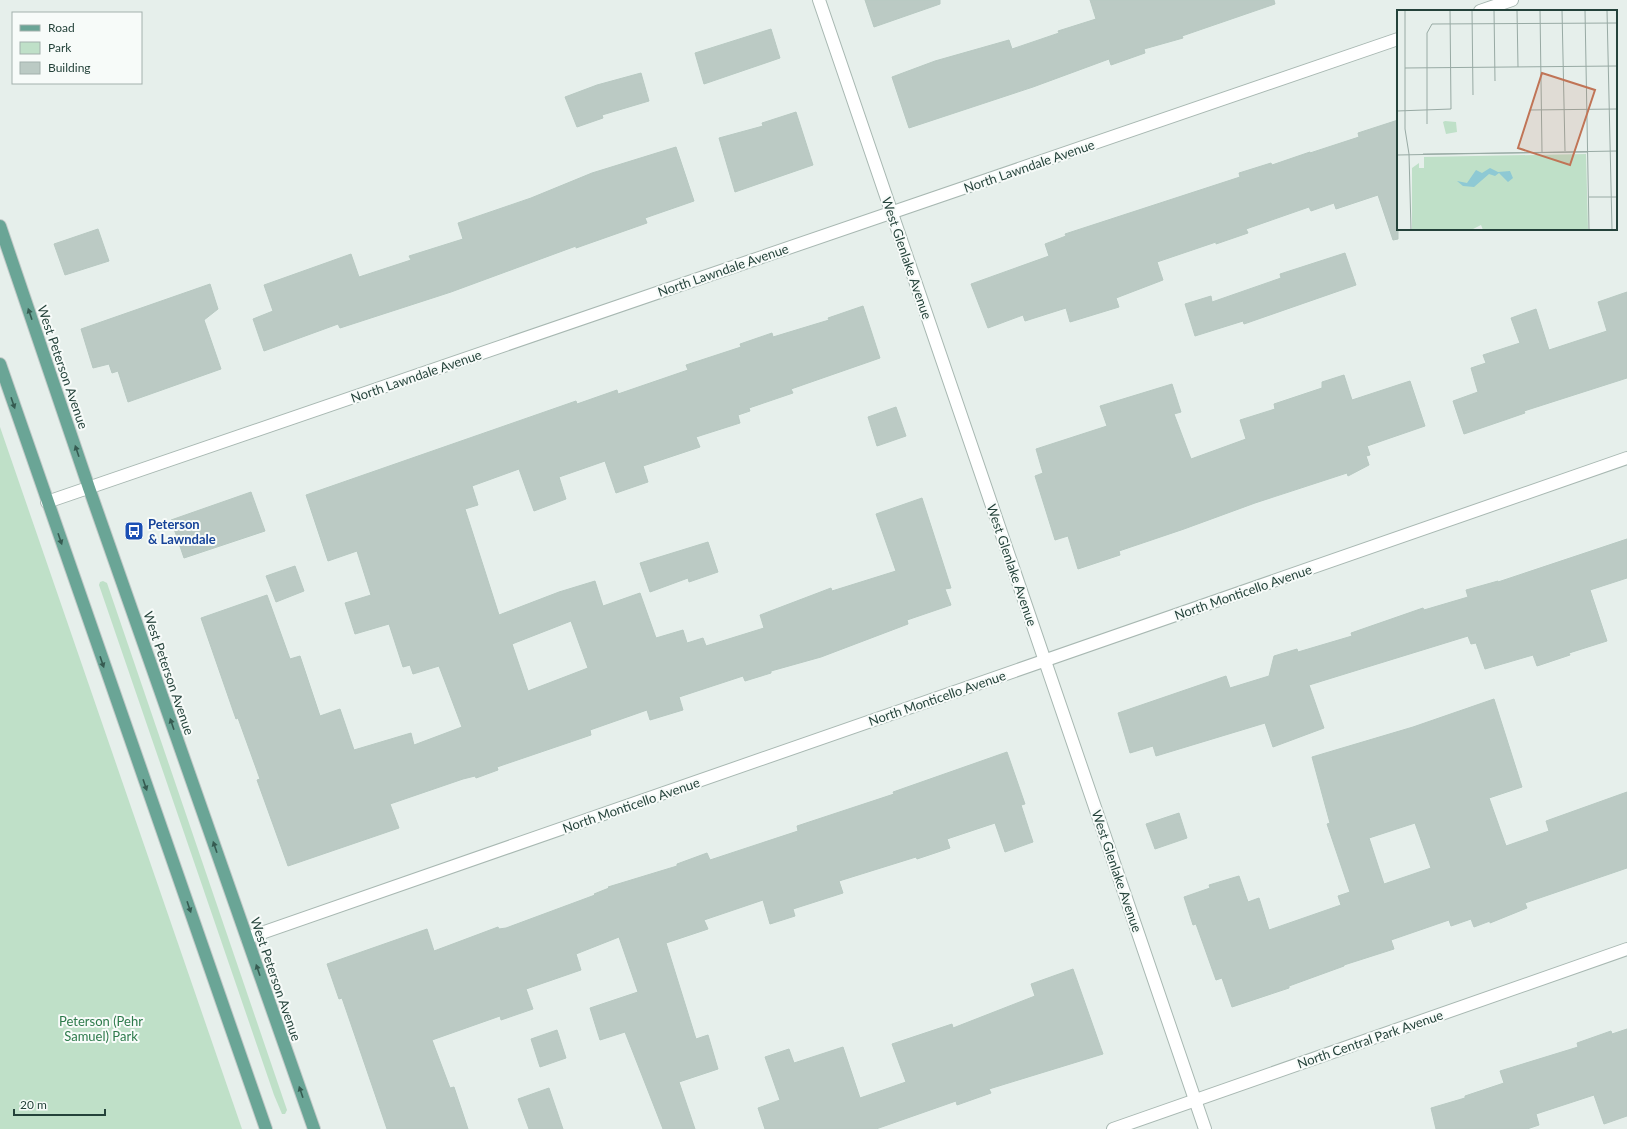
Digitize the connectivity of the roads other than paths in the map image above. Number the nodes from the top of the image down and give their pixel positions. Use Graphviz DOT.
graph roads {
  1 [pos="819,0"];
  2 [pos="1512,0"];
  3 [pos="1483,10"];
  4 [pos="1397,39"];
  5 [pos="892,213"];
  6 [pos="0,226"];
  7 [pos="0,364"];
  8 [pos="1627,458"];
  9 [pos="89,488"];
  10 [pos="48,502"];
  11 [pos="1045,660"];
  12 [pos="247,938"];
  13 [pos="1627,949"];
  14 [pos="1196,1100"];
  15 [pos="266,1129"];
  16 [pos="314,1129"];
  17 [pos="1113,1129"];
  18 [pos="1205,1129"];
  1 -- 5 [label="street, West Glenlake Avenue"];
  2 -- 3 [label="street"];
  4 -- 5 [label="street, North Lawndale Avenue"];
  5 -- 9 [label="street, North Lawndale Avenue"];
  5 -- 11 [label="street, West Glenlake Avenue"];
  9 -- 6 [label="main road, West Peterson Avenue, one-way"];
  7 -- 10 [label="main road, one-way"];
  8 -- 11 [label="street, North Monticello Avenue"];
  9 -- 10 [label="street, North Lawndale Avenue"];
  12 -- 9 [label="main road, West Peterson Avenue, one-way"];
  10 -- 15 [label="main road, one-way"];
  11 -- 12 [label="street, North Monticello Avenue"];
  11 -- 14 [label="street, West Glenlake Avenue"];
  16 -- 12 [label="main road, West Peterson Avenue, one-way"];
  13 -- 14 [label="street, North Central Park Avenue"];
  14 -- 17 [label="street, North Central Park Avenue"];
  14 -- 18 [label="street, West Glenlake Avenue"];
}
